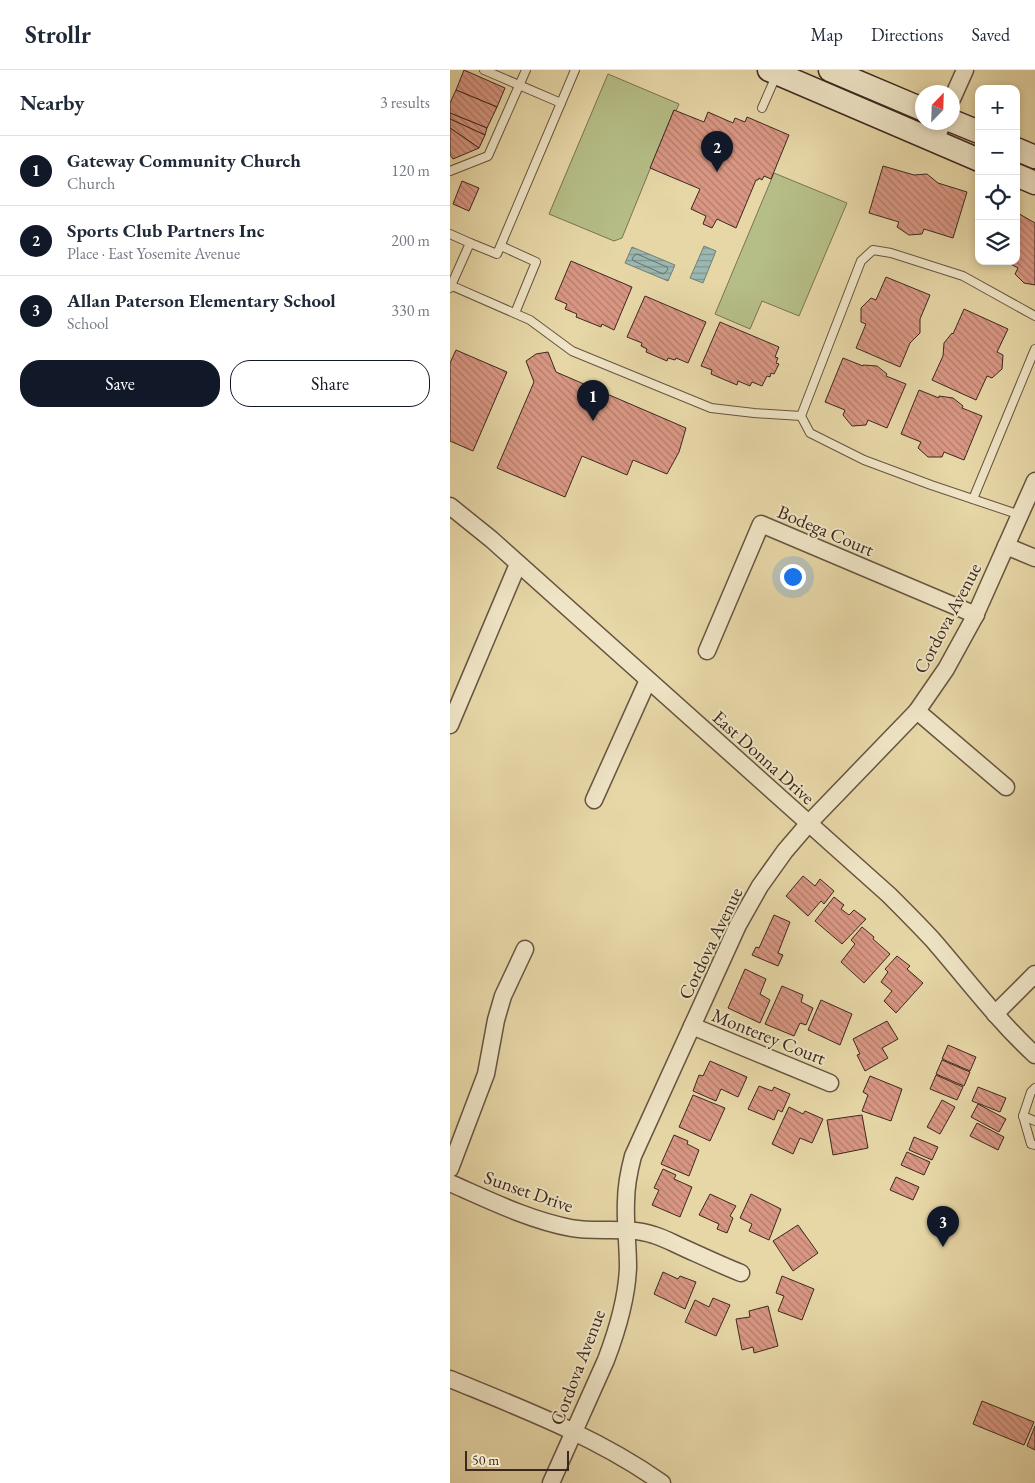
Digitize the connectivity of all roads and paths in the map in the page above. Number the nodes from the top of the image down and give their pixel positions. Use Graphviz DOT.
graph roads {
  1 [pos="484,70"];
  2 [pos="526,70"];
  3 [pos="575,70"];
  4 [pos="830,70"];
  5 [pos="965,70"];
  6 [pos="773,72"];
  7 [pos="519,85"];
  8 [pos="958,85"];
  9 [pos="561,103"];
  10 [pos="915,106"];
  11 [pos="762,108"];
  12 [pos="960,124"];
  13 [pos="975,130"];
  14 [pos="939,132"];
  15 [pos="1020,151"];
  16 [pos="975,157"];
  17 [pos="1035,157"];
  18 [pos="450,171"];
  19 [pos="1020,177"];
  20 [pos="1035,183"];
  21 [pos="450,234"];
  22 [pos="470,243"];
  23 [pos="501,246"];
  24 [pos="450,286"];
  25 [pos="515,313"];
  26 [pos="1035,316"];
  27 [pos="1035,349"];
  28 [pos="800,416"];
  29 [pos="1035,481"];
  30 [pos="973,499"];
  31 [pos="450,506"];
  32 [pos="1020,514"];
  33 [pos="1006,546"];
  34 [pos="1035,558"];
  35 [pos="518,564"];
  36 [pos="976,615"];
  37 [pos="707,651"];
  38 [pos="648,680"];
  39 [pos="917,711"];
  40 [pos="450,725"];
  41 [pos="1006,787"];
  42 [pos="594,800"];
  43 [pos="809,823"];
  44 [pos="526,949"];
  45 [pos="1035,974"];
  46 [pos="995,1014"];
  47 [pos="692,1026"];
  48 [pos="1035,1055"];
  49 [pos="830,1083"];
  50 [pos="1035,1088"];
  51 [pos="1024,1116"];
  52 [pos="1035,1121"];
  53 [pos="1035,1145"];
  54 [pos="450,1169"];
  55 [pos="450,1184"];
  56 [pos="627,1230"];
  57 [pos="741,1273"];
  58 [pos="450,1379"];
  59 [pos="574,1431"];
  60 [pos="552,1483"];
  61 [pos="662,1483"];
  1 -- 7 [label="lane"];
  2 -- 7 [label="lane"];
  3 -- 9 [label="lane"];
  4 -- 10 [label="main road"];
  5 -- 8 [label="street"];
  6 -- 11 [label="lane"];
  6 -- 14 [label="main road"];
  7 -- 9 [label="lane"];
  7 -- 18 [label="lane"];
  9 -- 23 [label="lane"];
  12 -- 13 [label="main road"];
  14 -- 16 [label="main road"];
  15 -- 17 [label="main road"];
  19 -- 20 [label="main road"];
  21 -- 22 [label="lane"];
  22 -- 23 [label="lane"];
  22 -- 24 [label="lane"];
  23 -- 25 [label="lane"];
  24 -- 25 [label="lane"];
  25 -- 28 [label="lane"];
  26 -- 28 [label="lane"];
  27 -- 30 [label="lane"];
  28 -- 30 [label="lane"];
  29 -- 32 [label="street, Cordova Avenue"];
  30 -- 32 [label="lane"];
  31 -- 35 [label="street, East Donna Drive"];
  32 -- 33 [label="street, Cordova Avenue"];
  33 -- 34 [label="street"];
  33 -- 36 [label="street, Cordova Avenue"];
  35 -- 38 [label="street, East Donna Drive"];
  35 -- 40 [label="street"];
  36 -- 37 [label="street, Bodega Court"];
  36 -- 39 [label="street, Cordova Avenue"];
  38 -- 42 [label="street"];
  38 -- 43 [label="street, East Donna Drive"];
  39 -- 41 [label="street"];
  39 -- 43 [label="street, Cordova Avenue"];
  43 -- 46 [label="street, East Donna Drive"];
  43 -- 47 [label="street, Cordova Avenue"];
  44 -- 54 [label="street"];
  45 -- 46 [label="street"];
  46 -- 48 [label="street, East Donna Drive"];
  47 -- 49 [label="street, Monterey Court"];
  47 -- 56 [label="street, Cordova Avenue"];
  50 -- 51 [label="lane"];
  51 -- 52 [label="lane"];
  51 -- 53 [label="lane"];
  55 -- 56 [label="street, Sunset Drive"];
  56 -- 57 [label="street, Sunset Drive"];
  56 -- 59 [label="street, Cordova Avenue"];
  58 -- 59 [label="street"];
  59 -- 60 [label="street, Cordova Avenue"];
  59 -- 61 [label="street"];
}
